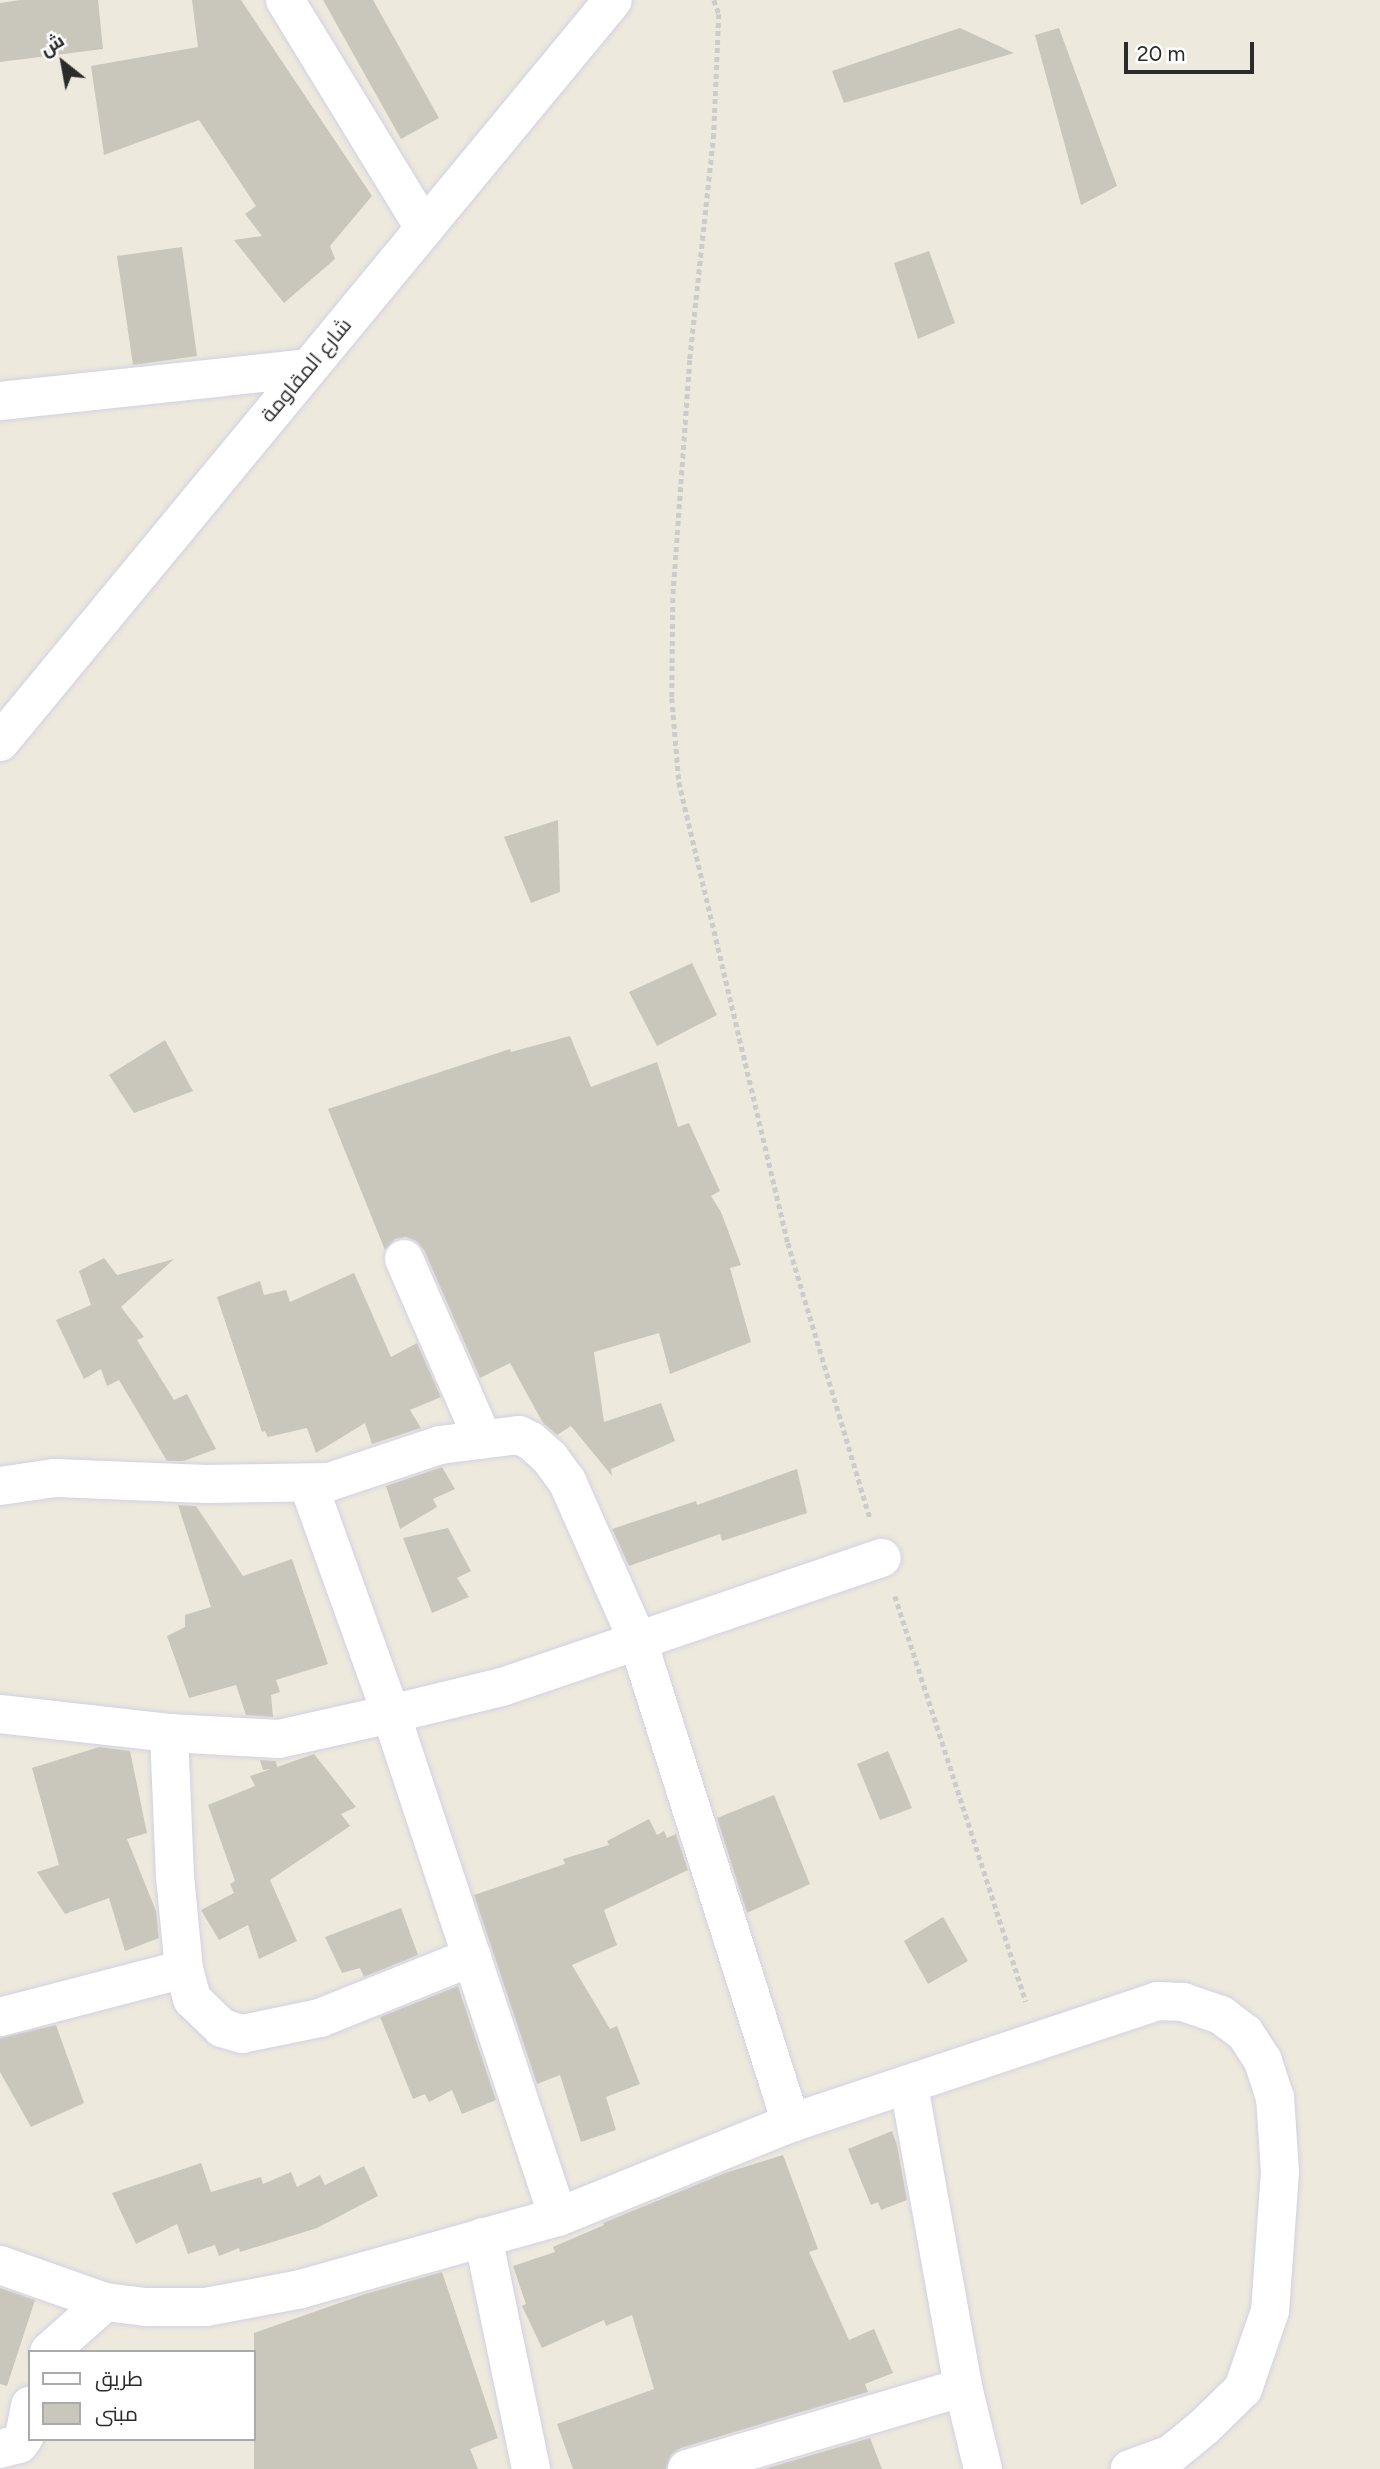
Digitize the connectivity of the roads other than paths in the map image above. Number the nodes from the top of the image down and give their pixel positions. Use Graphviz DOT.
graph roads {
  1 [pos="285,0"];
  2 [pos="613,0"];
  3 [pos="424,228"];
  4 [pos="307,368"];
  5 [pos="0,401"];
  6 [pos="0,742"];
  7 [pos="404,1259"];
  8 [pos="483,1440"];
  9 [pos="308,1483"];
  10 [pos="0,1486"];
  11 [pos="882,1558"];
  12 [pos="638,1641"];
  13 [pos="391,1713"];
  14 [pos="0,1714"];
  15 [pos="169,1733"];
  16 [pos="472,1957"];
  17 [pos="184,1969"];
  18 [pos="0,2017"];
  19 [pos="909,2086"];
  20 [pos="790,2123"];
  21 [pos="558,2217"];
  22 [pos="483,2237"];
  23 [pos="0,2265"];
  24 [pos="105,2302"];
  25 [pos="51,2350"];
  26 [pos="963,2387"];
  27 [pos="28,2416"];
  28 [pos="0,2449"];
  29 [pos="531,2469"];
  30 [pos="687,2469"];
  31 [pos="983,2469"];
  32 [pos="1130,2469"];
  1 -- 3 [label="street"];
  2 -- 3 [label="street, شارع المقاومة"];
  3 -- 4 [label="street, شارع المقاومة"];
  4 -- 5 [label="street"];
  4 -- 6 [label="street, شارع المقاومة"];
  7 -- 8 [label="street"];
  8 -- 9 [label="street"];
  8 -- 12 [label="street"];
  9 -- 10 [label="street"];
  9 -- 13 [label="street"];
  11 -- 12 [label="street"];
  12 -- 13 [label="street"];
  12 -- 20 [label="street"];
  13 -- 15 [label="street"];
  13 -- 16 [label="street"];
  14 -- 15 [label="street"];
  15 -- 17 [label="street"];
  16 -- 17 [label="street"];
  16 -- 21 [label="street"];
  17 -- 18 [label="street"];
  19 -- 20 [label="street"];
  19 -- 26 [label="street"];
  19 -- 32 [label="street"];
  20 -- 21 [label="street"];
  21 -- 22 [label="street"];
  22 -- 24 [label="street"];
  22 -- 29 [label="street"];
  23 -- 24 [label="street"];
  24 -- 25 [label="street"];
  26 -- 30 [label="street"];
  26 -- 31 [label="street"];
  27 -- 28 [label="street"];
}
